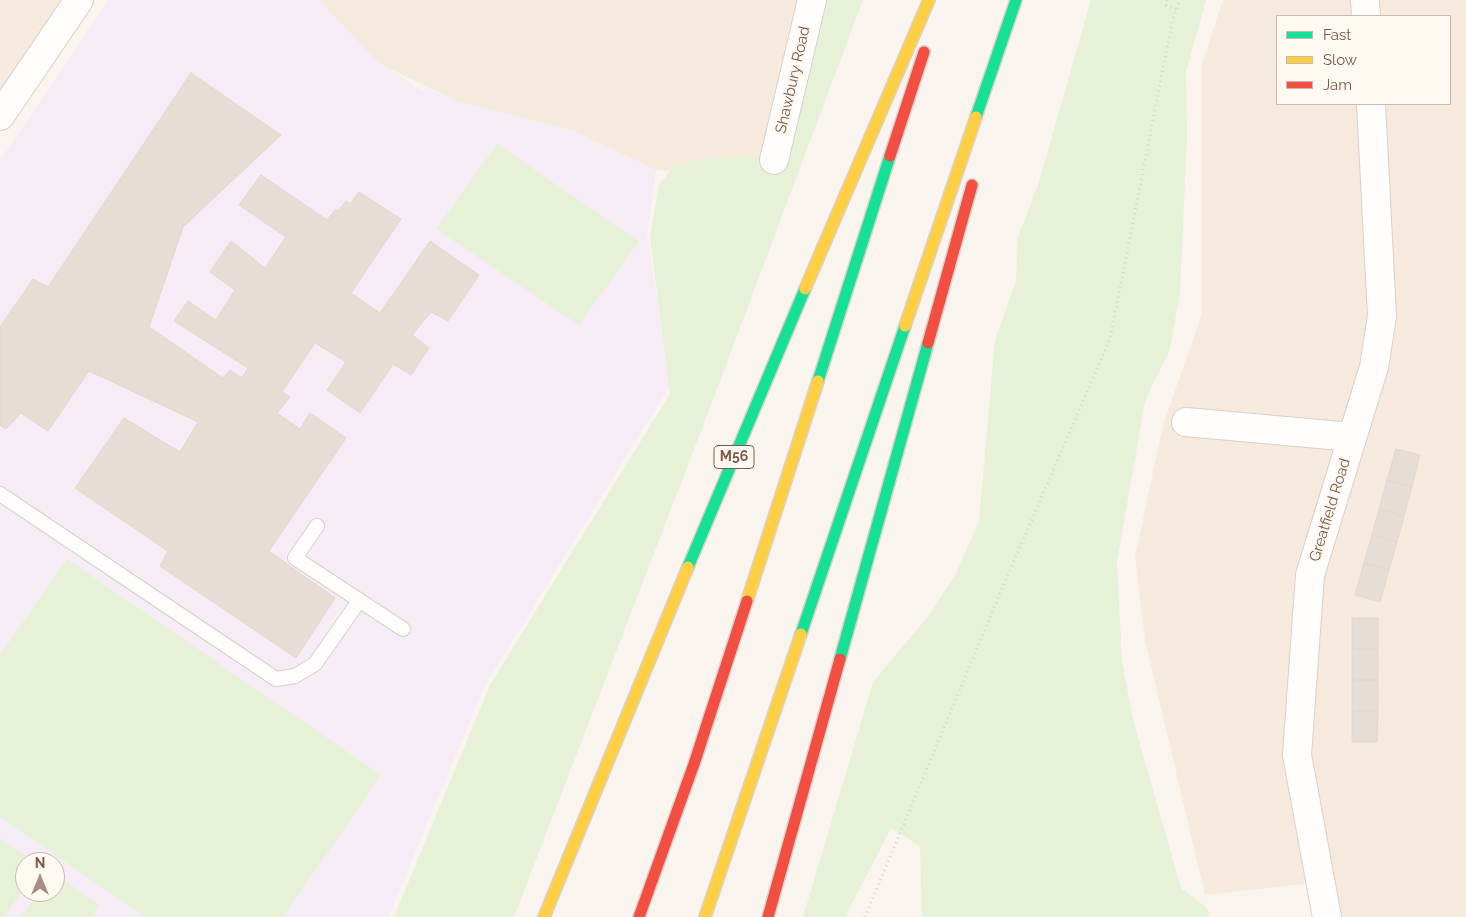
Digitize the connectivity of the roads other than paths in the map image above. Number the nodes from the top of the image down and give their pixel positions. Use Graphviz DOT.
graph roads {
  1 [pos="79,0"];
  2 [pos="812,0"];
  3 [pos="929,0"];
  4 [pos="1016,0"];
  5 [pos="1022,0"];
  6 [pos="1365,0"];
  7 [pos="1366,15"];
  8 [pos="928,38"];
  9 [pos="996,96"];
  10 [pos="1370,105"];
  11 [pos="0,116"];
  12 [pos="774,160"];
  13 [pos="975,172"];
  14 [pos="1186,422"];
  15 [pos="1352,437"];
  16 [pos="0,494"];
  17 [pos="317,526"];
  18 [pos="359,601"];
  19 [pos="403,629"];
  20 [pos="544,917"];
  21 [pos="640,917"];
  22 [pos="705,917"];
  23 [pos="768,917"];
  24 [pos="1327,917"];
  1 -- 11 [label="street"];
  2 -- 12 [label="street, Shawbury Road"];
  3 -- 20 [label="highway, M56"];
  4 -- 22 [label="highway"];
  5 -- 9 [label="highway"];
  6 -- 7 [label="street"];
  8 -- 21 [label="highway"];
  10 -- 15 [label="street, Greatfield Road"];
  13 -- 23 [label="highway"];
  14 -- 15 [label="street"];
  15 -- 24 [label="street, Greatfield Road"];
  16 -- 18 [label="lane"];
  17 -- 18 [label="lane"];
  18 -- 19 [label="lane"];
}
